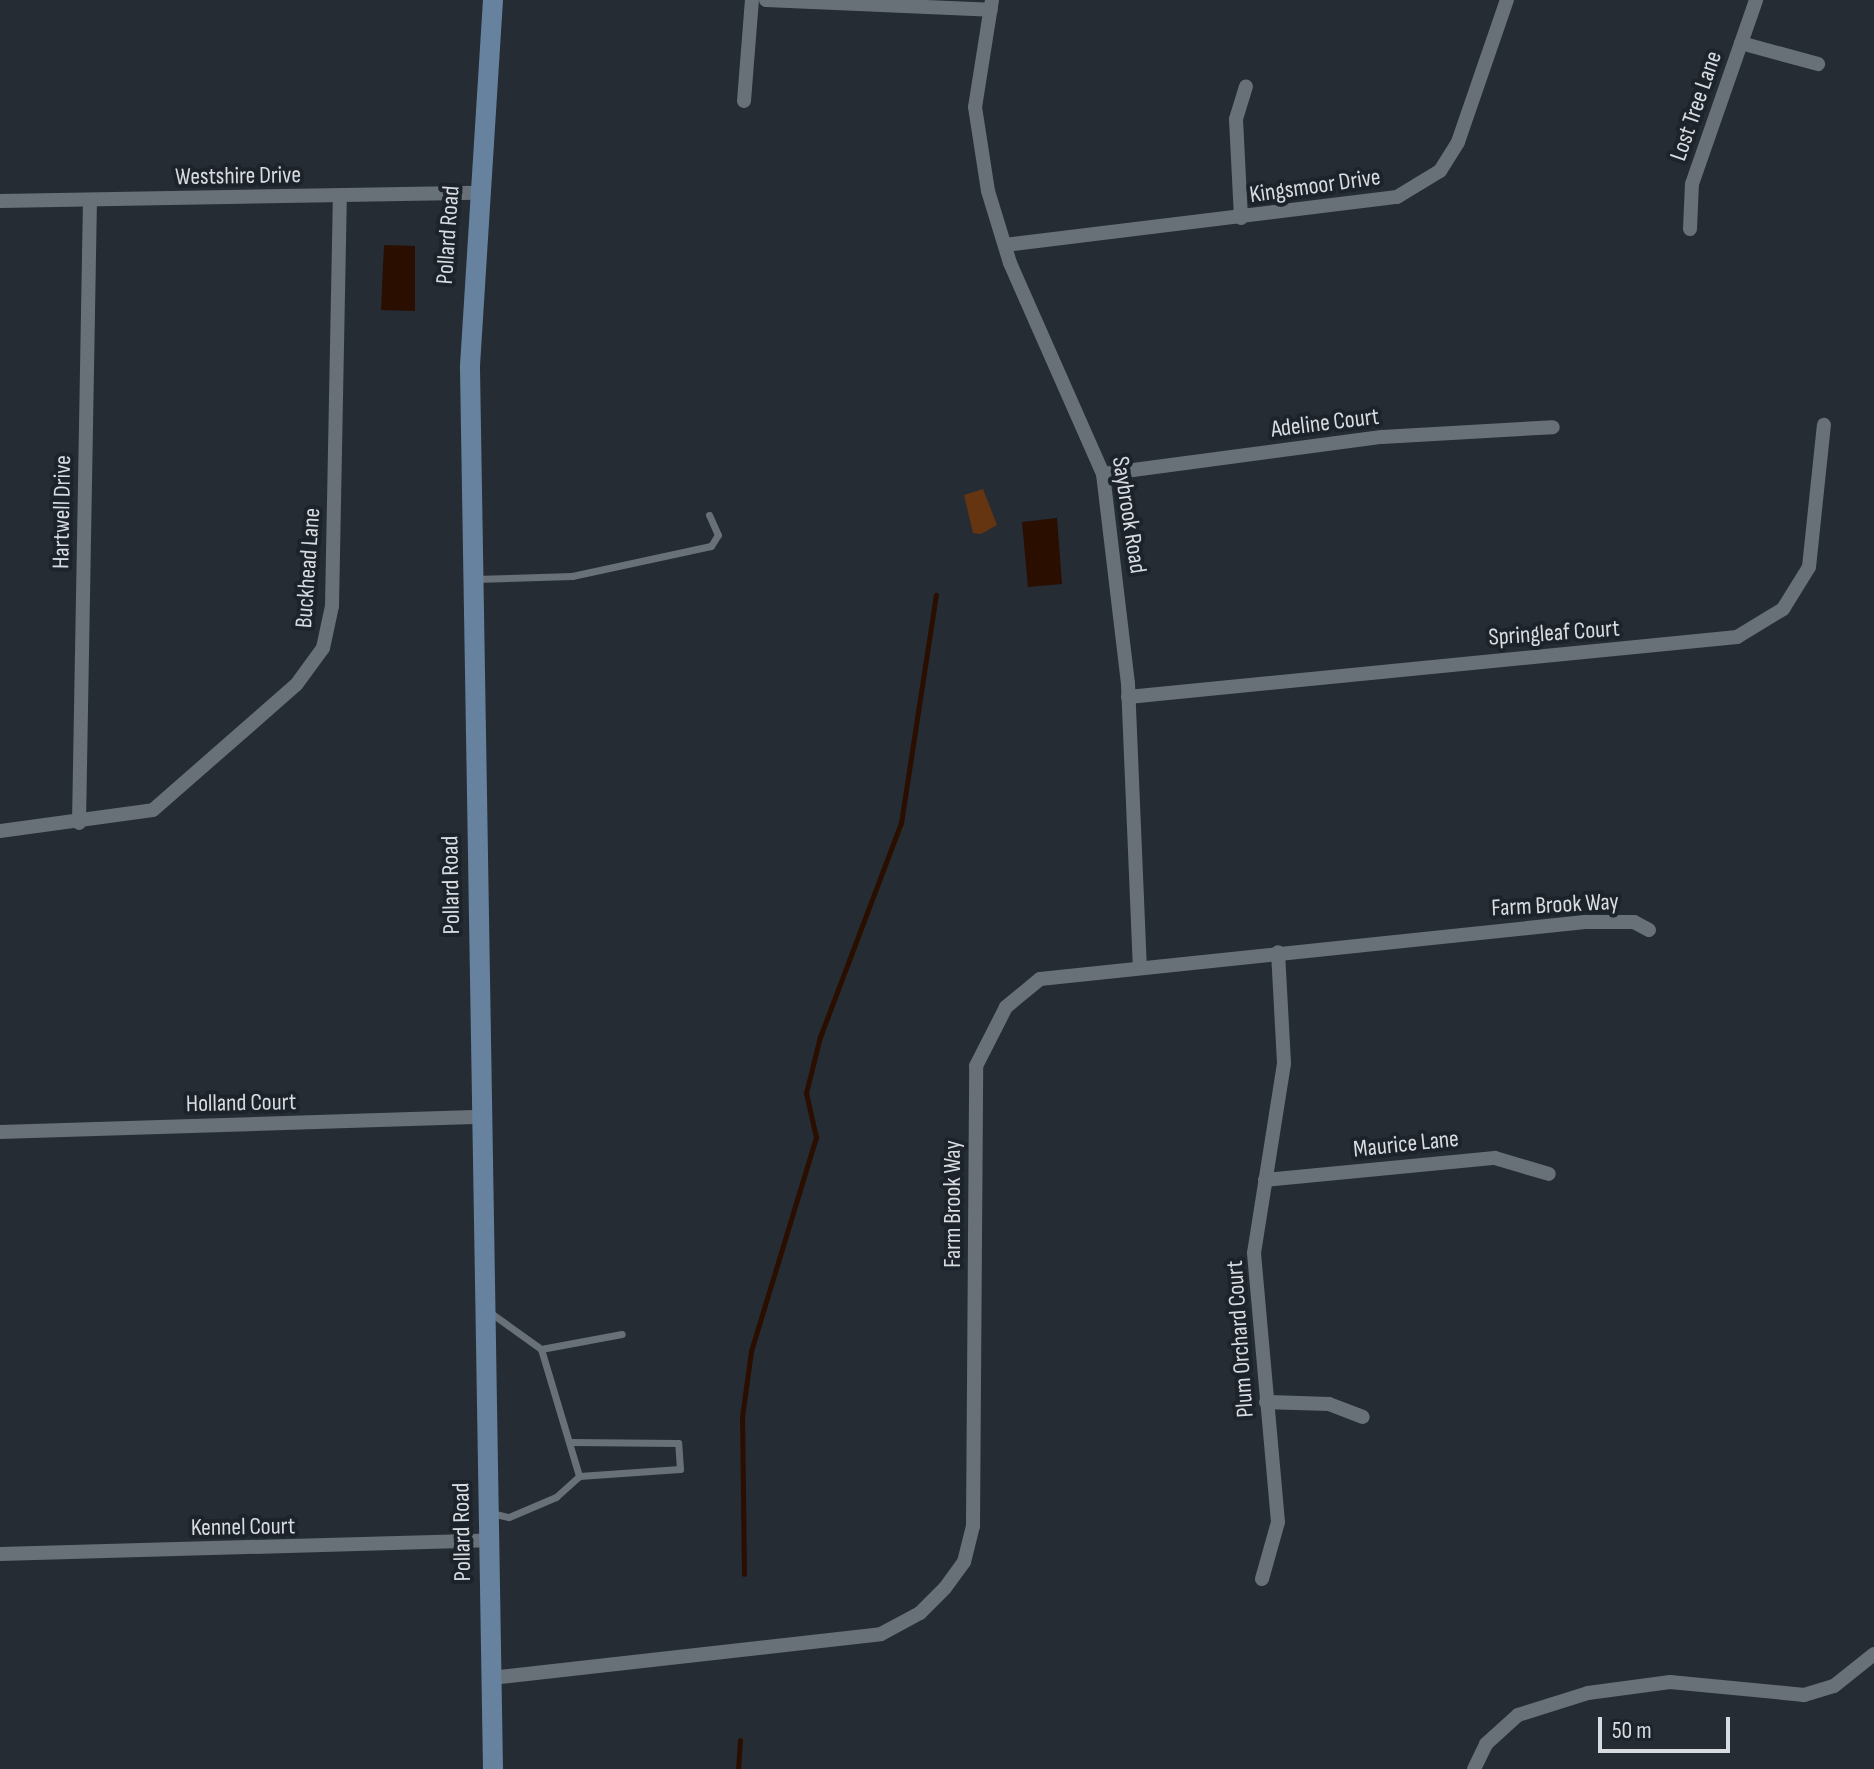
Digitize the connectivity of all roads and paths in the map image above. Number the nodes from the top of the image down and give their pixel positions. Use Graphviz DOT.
graph roads {
  1 [pos="493,0"];
  2 [pos="752,0"];
  3 [pos="766,0"];
  4 [pos="1507,0"];
  5 [pos="1756,0"];
  6 [pos="991,5"];
  7 [pos="1741,43"];
  8 [pos="1818,64"];
  9 [pos="1246,87"];
  10 [pos="744,101"];
  11 [pos="477,193"];
  12 [pos="340,196"];
  13 [pos="0,201"];
  14 [pos="90,201"];
  15 [pos="1241,218"];
  16 [pos="1690,229"];
  17 [pos="1005,245"];
  18 [pos="1824,425"];
  19 [pos="1553,427"];
  20 [pos="1103,474"];
  21 [pos="709,515"];
  22 [pos="472,579"];
  23 [pos="1128,697"];
  24 [pos="79,823"];
  25 [pos="0,831"];
  26 [pos="1649,930"];
  27 [pos="1278,952"];
  28 [pos="1140,965"];
  29 [pos="482,1117"];
  30 [pos="0,1132"];
  31 [pos="1549,1174"];
  32 [pos="1265,1180"];
  33 [pos="485,1309"];
  34 [pos="622,1334"];
  35 [pos="541,1349"];
  36 [pos="1266,1402"];
  37 [pos="1363,1417"];
  38 [pos="572,1442"];
  39 [pos="579,1476"];
  40 [pos="488,1513"];
  41 [pos="488,1540"];
  42 [pos="0,1554"];
  43 [pos="1262,1579"];
  44 [pos="1874,1654"];
  45 [pos="491,1678"];
  46 [pos="493,1769"];
  47 [pos="1474,1769"];
  1 -- 11 [label="street, Pollard Road"];
  2 -- 10 [label="street"];
  3 -- 6 [label="street"];
  4 -- 15 [label="street, Kingsmoor Drive"];
  5 -- 7 [label="street, Lost Tree Lane"];
  6 -- 17 [label="street, Saybrook Road"];
  7 -- 8 [label="street"];
  7 -- 16 [label="street, Lost Tree Lane"];
  9 -- 15 [label="street"];
  11 -- 12 [label="street, Westshire Drive"];
  11 -- 22 [label="street, Pollard Road"];
  12 -- 14 [label="street, Westshire Drive"];
  12 -- 24 [label="street, Buckhead Lane"];
  13 -- 14 [label="street, Westshire Drive"];
  14 -- 24 [label="street, Hartwell Drive"];
  15 -- 17 [label="street, Kingsmoor Drive"];
  17 -- 20 [label="street, Saybrook Road"];
  18 -- 23 [label="street, Springleaf Court"];
  19 -- 20 [label="street, Adeline Court"];
  20 -- 23 [label="street, Saybrook Road"];
  21 -- 22 [label="lane"];
  22 -- 29 [label="street, Pollard Road"];
  23 -- 28 [label="street, Saybrook Road"];
  24 -- 25 [label="street, Buckhead Lane"];
  26 -- 27 [label="street, Farm Brook Way"];
  27 -- 28 [label="street, Farm Brook Way"];
  27 -- 32 [label="street, Plum Orchard Court"];
  28 -- 45 [label="street, Farm Brook Way"];
  29 -- 30 [label="street, Holland Court"];
  29 -- 33 [label="street, Pollard Road"];
  31 -- 32 [label="street, Maurice Lane"];
  32 -- 36 [label="street, Plum Orchard Court"];
  33 -- 35 [label="lane"];
  33 -- 40 [label="street, Pollard Road"];
  34 -- 35 [label="lane"];
  35 -- 38 [label="lane"];
  36 -- 37 [label="street"];
  36 -- 43 [label="street, Plum Orchard Court"];
  38 -- 39 [label="lane"];
  38 -- 39 [label="lane"];
  39 -- 40 [label="lane"];
  40 -- 41 [label="street, Pollard Road"];
  41 -- 42 [label="street, Kennel Court"];
  41 -- 45 [label="street, Pollard Road"];
  44 -- 47 [label="street"];
  45 -- 46 [label="street, Pollard Road"];
}
